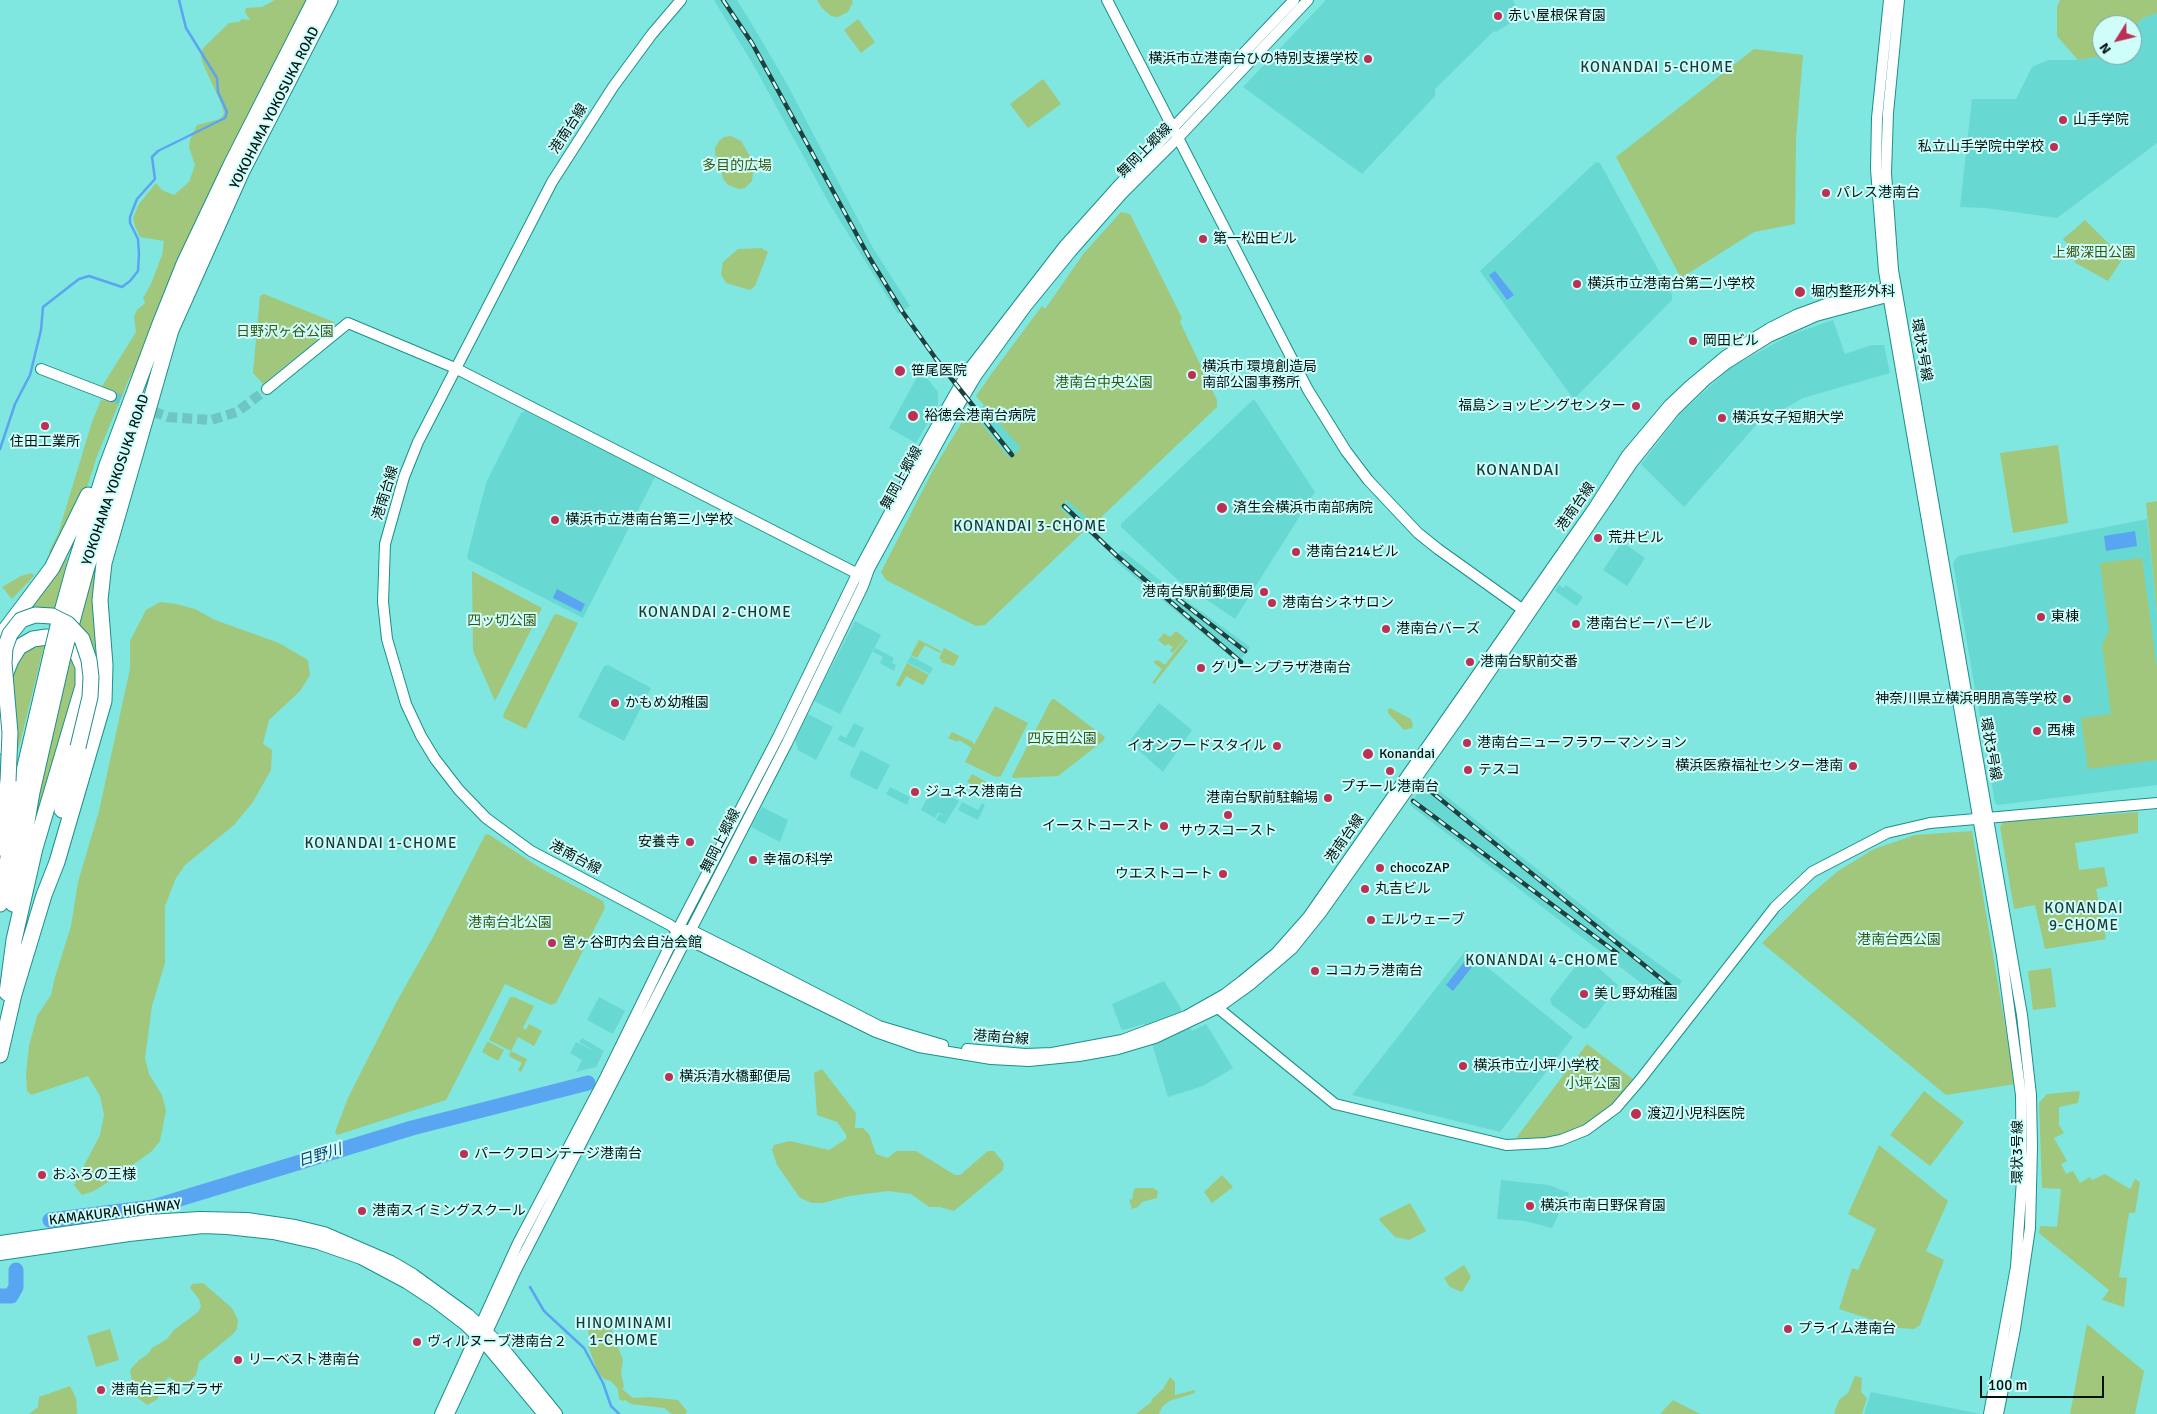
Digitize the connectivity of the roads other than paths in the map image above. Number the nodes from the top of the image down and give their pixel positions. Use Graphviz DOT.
graph roads {
  1 [pos="315,0"];
  2 [pos="330,0"];
  3 [pos="680,0"];
  4 [pos="1107,0"];
  5 [pos="1294,0"];
  6 [pos="1308,0"];
  7 [pos="1889,0"];
  8 [pos="1899,0"];
  9 [pos="1175,134"];
  10 [pos="1890,292"];
  11 [pos="165,327"];
  12 [pos="455,368"];
  13 [pos="41,369"];
  14 [pos="266,389"];
  15 [pos="111,396"];
  16 [pos="858,574"];
  17 [pos="1525,611"];
  18 [pos="0,637"];
  19 [pos="57,654"];
  20 [pos="0,746"];
  21 [pos="2157,802"];
  22 [pos="1982,817"];
  23 [pos="0,848"];
  24 [pos="44,895"];
  25 [pos="0,904"];
  26 [pos="678,929"];
  27 [pos="688,934"];
  28 [pos="11,939"];
  29 [pos="0,992"];
  30 [pos="1218,1008"];
  31 [pos="0,1040"];
  32 [pos="0,1055"];
  33 [pos="0,1242"];
  34 [pos="0,1254"];
  35 [pos="482,1333"];
  36 [pos="440,1414"];
  37 [pos="450,1414"];
  38 [pos="544,1414"];
  39 [pos="556,1414"];
  40 [pos="1989,1414"];
  41 [pos="1998,1414"];
  1 -- 11 [label="highway, YOKOHAMA YOKOSUKA ROAD"];
  2 -- 11 [label="highway, YOKOHAMA YOKOSUKA ROAD"];
  3 -- 12 [label="street, 港南台線"];
  4 -- 9 [label="street"];
  5 -- 9 [label="street, 舞岡上郷線"];
  6 -- 9 [label="street, 舞岡上郷線"];
  7 -- 10 [label="street, 環状3号線"];
  8 -- 10 [label="street, 環状3号線"];
  9 -- 16 [label="street, 舞岡上郷線"];
  9 -- 17 [label="street"];
  9 -- 27 [label="street, 舞岡上郷線"];
  10 -- 17 [label="street, 港南台線"];
  10 -- 22 [label="street, 環状3号線"];
  11 -- 18 [label="highway"];
  11 -- 19 [label="highway, YOKOHAMA YOKOSUKA ROAD, bridge"];
  11 -- 24 [label="highway"];
  12 -- 14 [label="street"];
  12 -- 16 [label="street"];
  12 -- 26 [label="street, 港南台線"];
  13 -- 15 [label="street"];
  16 -- 26 [label="street, 舞岡上郷線"];
  17 -- 27 [label="street, 港南台線"];
  17 -- 30 [label="street, 港南台線"];
  19 -- 25 [label="highway, YOKOHAMA YOKOSUKA ROAD"];
  19 -- 28 [label="highway, YOKOHAMA YOKOSUKA ROAD"];
  20 -- 28 [label="highway"];
  21 -- 22 [label="street"];
  22 -- 30 [label="street"];
  22 -- 40 [label="street, 環状3号線"];
  22 -- 41 [label="street, 環状3号線"];
  23 -- 24 [label="highway, bridge"];
  24 -- 32 [label="highway"];
  26 -- 27 [label="street"];
  26 -- 35 [label="street, 舞岡上郷線"];
  27 -- 30 [label="street, 港南台線"];
  27 -- 35 [label="street, 舞岡上郷線"];
  28 -- 29 [label="highway, YOKOHAMA YOKOSUKA ROAD"];
  28 -- 31 [label="highway"];
  33 -- 35 [label="main road, KAMAKURA HIGHWAY"];
  34 -- 35 [label="main road, KAMAKURA HIGHWAY"];
  35 -- 36 [label="street"];
  35 -- 37 [label="street"];
  35 -- 38 [label="main road, KAMAKURA HIGHWAY"];
  35 -- 39 [label="main road, KAMAKURA HIGHWAY"];
}
